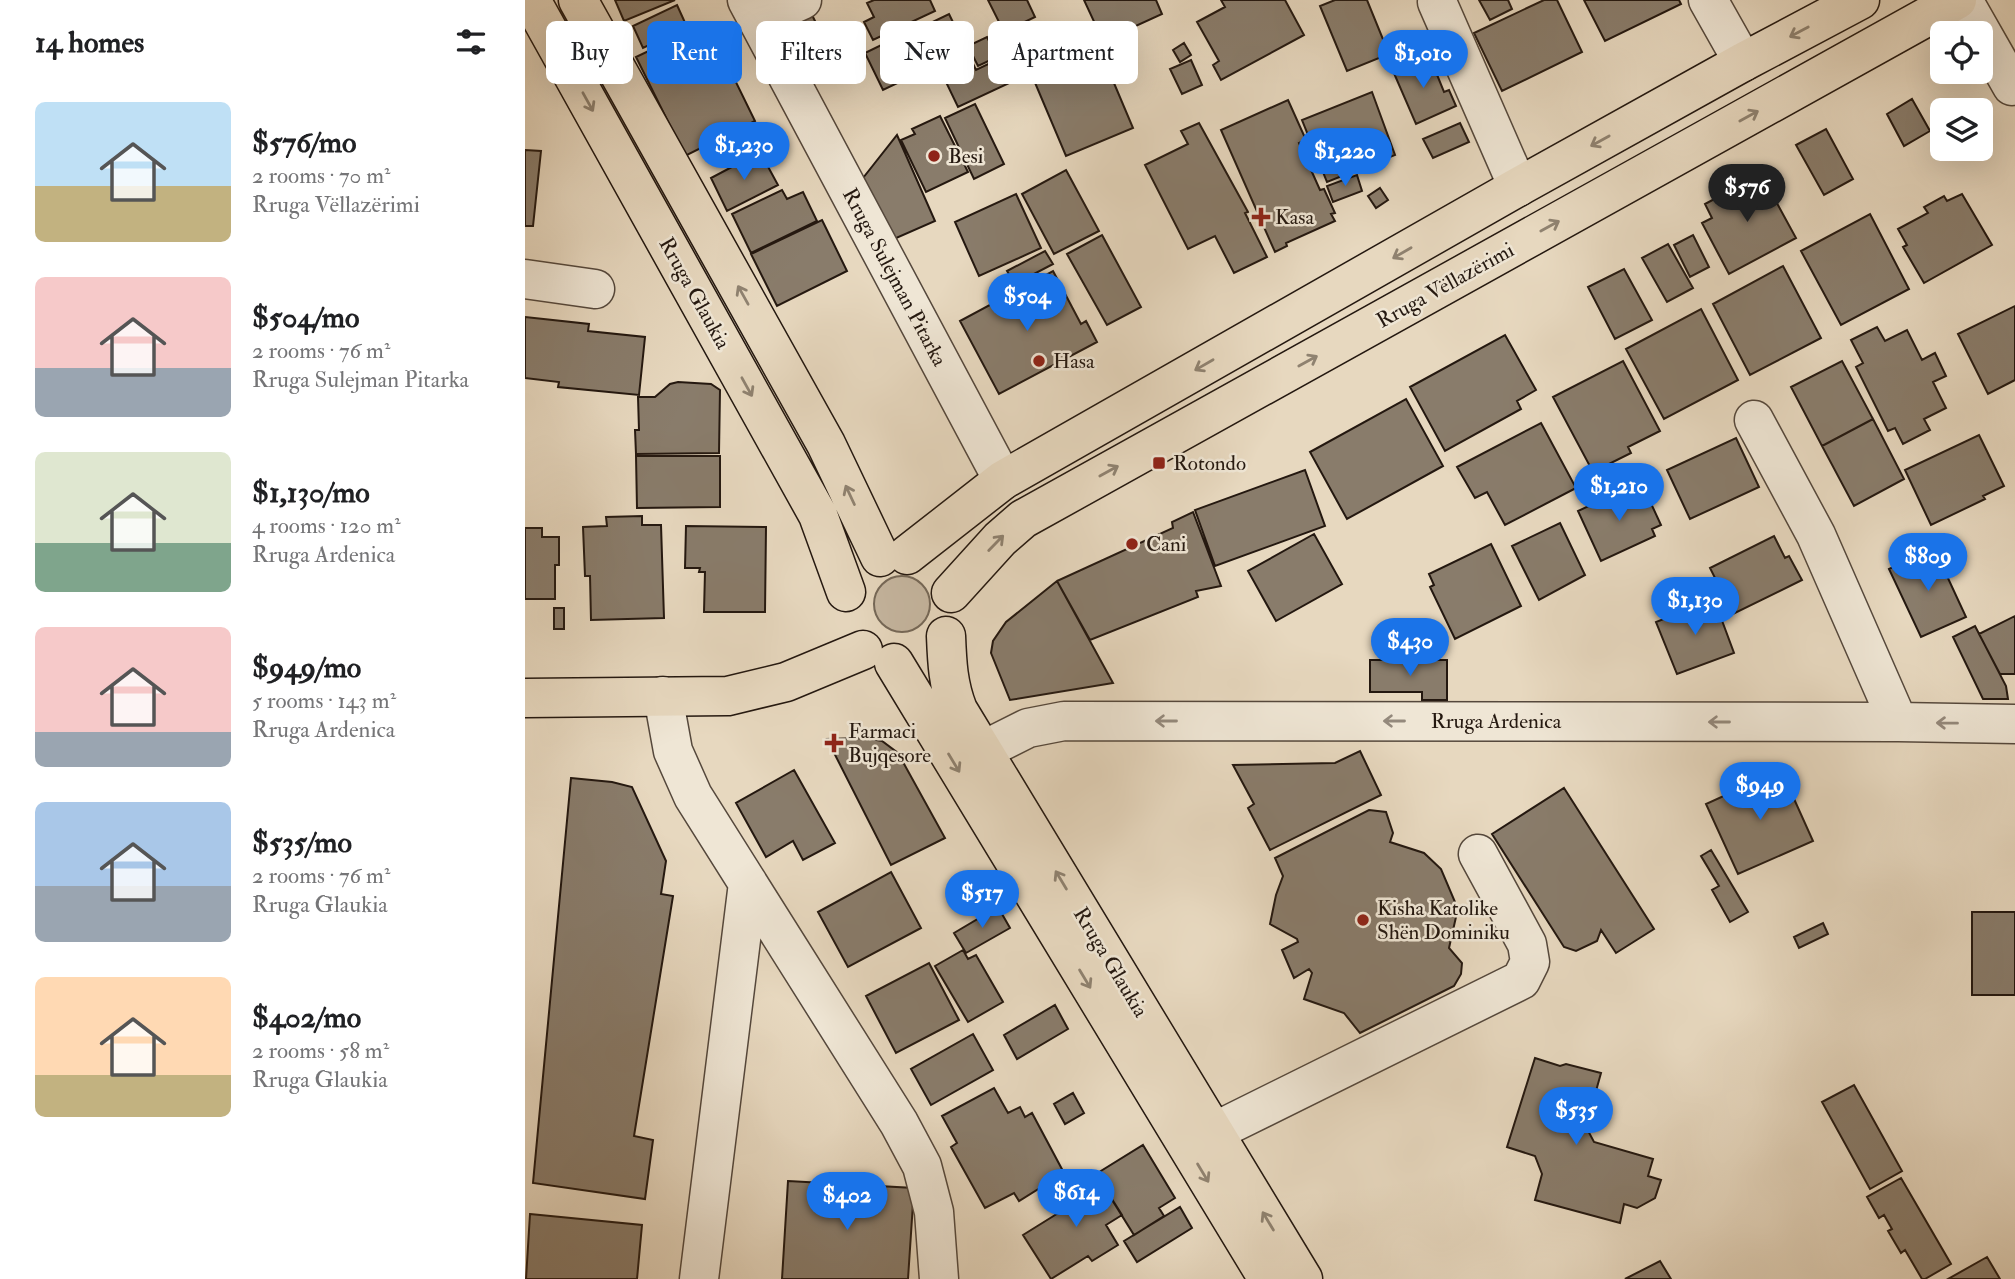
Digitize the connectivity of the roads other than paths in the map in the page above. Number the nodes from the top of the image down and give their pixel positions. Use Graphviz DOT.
graph roads {
  1 [pos="531,0"];
  2 [pos="577,0"];
  3 [pos="802,0"];
  4 [pos="1709,0"];
  5 [pos="1860,0"];
  6 [pos="1957,0"];
  7 [pos="1963,0"];
  8 [pos="1437,2"];
  9 [pos="752,10"];
  10 [pos="1743,62"];
  11 [pos="2015,84"];
  12 [pos="1518,187"];
  13 [pos="525,279"];
  14 [pos="595,289"];
  15 [pos="1754,420"];
  16 [pos="1003,480"];
  17 [pos="893,556"];
  18 [pos="846,592"];
  19 [pos="951,593"];
  20 [pos="946,636"];
  21 [pos="878,656"];
  22 [pos="663,696"];
  23 [pos="525,701"];
  24 [pos="1898,722"];
  25 [pos="2015,724"];
  26 [pos="982,751"];
  27 [pos="1478,854"];
  28 [pos="748,883"];
  29 [pos="1214,1132"];
  30 [pos="699,1279"];
  31 [pos="939,1279"];
  32 [pos="1268,1279"];
  33 [pos="1303,1279"];
  1 -- 18 [label="main road, Rruga Glaukia, one-way"];
  17 -- 2 [label="main road, Rruga Glaukia, one-way"];
  3 -- 9 [label="street"];
  4 -- 10 [label="street"];
  5 -- 10 [label="main road, one-way"];
  19 -- 6 [label="main road, Rruga Vëllazërimi, one-way"];
  7 -- 11 [label="street"];
  8 -- 12 [label="street"];
  9 -- 16 [label="street, Rruga Sulejman Pitarka"];
  10 -- 12 [label="main road, one-way"];
  12 -- 16 [label="main road, one-way"];
  13 -- 14 [label="street"];
  15 -- 24 [label="street"];
  16 -- 17 [label="main road"];
  17 -- 18 [label="main road"];
  17 -- 19 [label="main road"];
  18 -- 21 [label="main road"];
  19 -- 20 [label="main road"];
  20 -- 21 [label="main road"];
  20 -- 26 [label="main road, Rruga Glaukia"];
  21 -- 22 [label="main road"];
  21 -- 32 [label="main road, Rruga Glaukia, one-way"];
  22 -- 23 [label="main road"];
  22 -- 28 [label="street"];
  25 -- 24 [label="street, Rruga Ardenica, one-way"];
  24 -- 26 [label="street, Rruga Ardenica, one-way"];
  29 -- 26 [label="main road, Rruga Glaukia, one-way"];
  27 -- 29 [label="street"];
  28 -- 30 [label="street"];
  28 -- 31 [label="street"];
  33 -- 29 [label="main road, Rruga Glaukia, one-way"];
}
